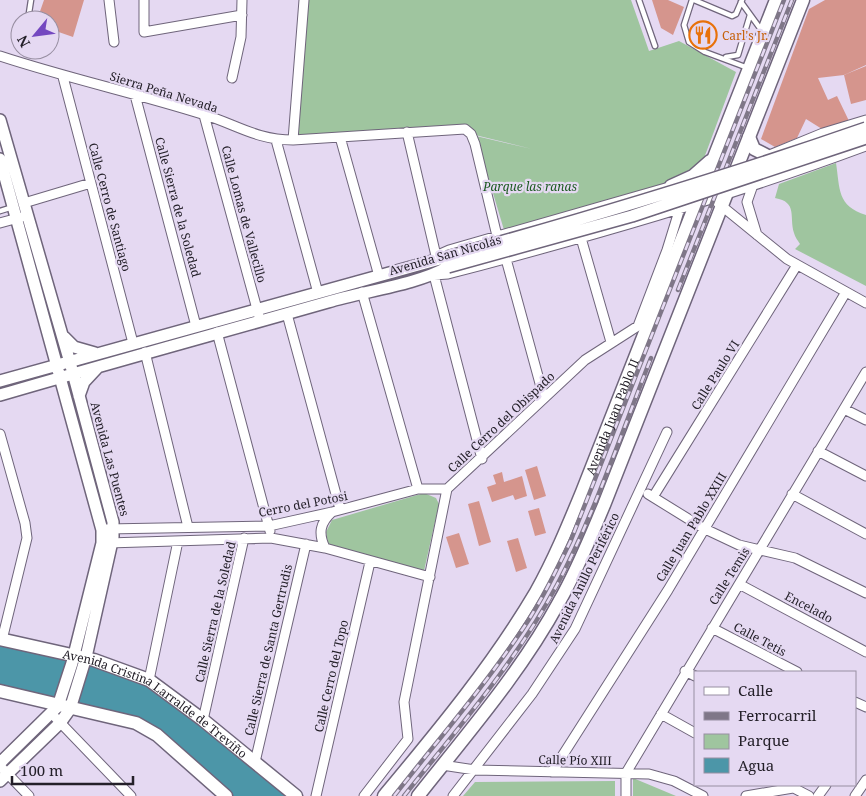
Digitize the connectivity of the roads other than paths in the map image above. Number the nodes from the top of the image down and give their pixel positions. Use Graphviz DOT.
graph roads {
  1 [pos="110,0"];
  2 [pos="144,0"];
  3 [pos="242,0"];
  4 [pos="304,0"];
  5 [pos="639,0"];
  6 [pos="693,0"];
  7 [pos="776,0"];
  8 [pos="803,0"];
  9 [pos="741,1"];
  10 [pos="242,15"];
  11 [pos="750,16"];
  12 [pos="764,33"];
  13 [pos="114,42"];
  14 [pos="655,46"];
  15 [pos="0,56"];
  16 [pos="724,57"];
  17 [pos="749,69"];
  18 [pos="64,77"];
  19 [pos="232,78"];
  20 [pos="135,95"];
  21 [pos="204,115"];
  22 [pos="0,120"];
  23 [pos="866,120"];
  24 [pos="866,128"];
  25 [pos="407,132"];
  26 [pos="748,136"];
  27 [pos="0,137"];
  28 [pos="340,137"];
  29 [pos="866,138"];
  30 [pos="276,140"];
  31 [pos="293,140"];
  32 [pos="866,146"];
  33 [pos="713,157"];
  34 [pos="0,158"];
  35 [pos="761,158"];
  36 [pos="737,168"];
  37 [pos="704,180"];
  38 [pos="91,183"];
  39 [pos="756,184"];
  40 [pos="675,185"];
  41 [pos="9,188"];
  42 [pos="720,200"];
  43 [pos="696,204"];
  44 [pos="19,205"];
  45 [pos="680,208"];
  46 [pos="0,210"];
  47 [pos="23,217"];
  48 [pos="0,223"];
  49 [pos="497,236"];
  50 [pos="757,236"];
  51 [pos="582,238"];
  52 [pos="506,259"];
  53 [pos="444,261"];
  54 [pos="797,265"];
  55 [pos="434,275"];
  56 [pos="379,276"];
  57 [pos="362,292"];
  58 [pos="846,292"];
  59 [pos="318,293"];
  60 [pos="866,303"];
  61 [pos="287,314"];
  62 [pos="258,315"];
  63 [pos="196,326"];
  64 [pos="60,331"];
  65 [pos="217,332"];
  66 [pos="49,341"];
  67 [pos="611,342"];
  68 [pos="133,343"];
  69 [pos="145,352"];
  70 [pos="100,359"];
  71 [pos="69,362"];
  72 [pos="56,365"];
  73 [pos="35,371"];
  74 [pos="866,372"];
  75 [pos="73,373"];
  76 [pos="59,377"];
  77 [pos="0,382"];
  78 [pos="38,384"];
  79 [pos="0,394"];
  80 [pos="65,396"];
  81 [pos="79,396"];
  82 [pos="544,398"];
  83 [pos="844,409"];
  84 [pos="866,420"];
  85 [pos="667,432"];
  86 [pos="0,434"];
  87 [pos="818,451"];
  88 [pos="482,459"];
  89 [pos="866,476"];
  90 [pos="418,489"];
  91 [pos="447,489"];
  92 [pos="641,491"];
  93 [pos="792,494"];
  94 [pos="653,497"];
  95 [pos="336,511"];
  96 [pos="269,526"];
  97 [pos="188,527"];
  98 [pos="703,528"];
  99 [pos="108,529"];
  100 [pos="866,534"];
  101 [pos="244,538"];
  102 [pos="271,538"];
  103 [pos="178,541"];
  104 [pos="107,543"];
  105 [pos="306,544"];
  106 [pos="325,548"];
  107 [pos="760,550"];
  108 [pos="370,562"];
  109 [pos="430,577"];
  110 [pos="739,584"];
  111 [pos="866,593"];
  112 [pos="712,628"];
  113 [pos="1,640"];
  114 [pos="866,652"];
  115 [pos="78,660"];
  116 [pos="686,671"];
  117 [pos="795,671"];
  118 [pos="694,675"];
  119 [pos="148,680"];
  120 [pos="0,691"];
  121 [pos="62,706"];
  122 [pos="662,714"];
  123 [pos="204,720"];
  124 [pos="60,723"];
  125 [pos="694,732"];
  126 [pos="255,762"];
  127 [pos="442,765"];
  128 [pos="475,770"];
  129 [pos="2,771"];
  130 [pos="552,772"];
  131 [pos="626,773"];
  132 [pos="866,780"];
  133 [pos="790,786"];
  134 [pos="29,796"];
  135 [pos="131,796"];
  136 [pos="226,796"];
  137 [pos="296,796"];
  138 [pos="316,796"];
  139 [pos="364,796"];
  140 [pos="384,796"];
  141 [pos="418,796"];
  142 [pos="453,796"];
  143 [pos="626,796"];
  144 [pos="704,796"];
  145 [pos="746,796"];
  146 [pos="809,796"];
  147 [pos="855,796"];
  1 -- 13 [label="street"];
  2 -- 10 [label="street"];
  3 -- 10 [label="street"];
  4 -- 31 [label="street"];
  5 -- 14 [label="lane"];
  6 -- 9 [label="lane"];
  6 -- 16 [label="lane"];
  7 -- 12 [label="main road, Avenida Juan Pablo II"];
  8 -- 26 [label="main road, Avenida Juan Pablo II"];
  9 -- 11 [label="lane"];
  10 -- 19 [label="street"];
  11 -- 12 [label="lane"];
  11 -- 16 [label="lane"];
  12 -- 17 [label="main road, Avenida Juan Pablo II"];
  15 -- 18 [label="street, Sierra Peña Nevada"];
  16 -- 17 [label="lane"];
  17 -- 33 [label="main road, Avenida Juan Pablo II"];
  18 -- 20 [label="street, Sierra Peña Nevada"];
  18 -- 38 [label="street, Calle Cerro de Santiago"];
  20 -- 21 [label="street, Sierra Peña Nevada"];
  20 -- 63 [label="street, Calle Sierra de la Soledad"];
  21 -- 30 [label="street, Sierra Peña Nevada"];
  21 -- 62 [label="street, Calle Lomas de Vallecillo"];
  22 -- 41 [label="street, Avenida Las Puentes"];
  23 -- 35 [label="street"];
  24 -- 53 [label="street, Avenida San Nicolás, bridge"];
  25 -- 28 [label="street, Sierra Peña Nevada"];
  25 -- 49 [label="street, Sierra Peña Nevada"];
  25 -- 53 [label="street"];
  26 -- 35 [label="main road"];
  26 -- 36 [label="main road, Avenida Juan Pablo II"];
  27 -- 41 [label="street"];
  28 -- 31 [label="street, Sierra Peña Nevada"];
  28 -- 56 [label="street"];
  29 -- 53 [label="street, Avenida San Nicolás, bridge"];
  30 -- 31 [label="street, Sierra Peña Nevada"];
  30 -- 59 [label="street"];
  32 -- 39 [label="street"];
  33 -- 37 [label="main road, Avenida Juan Pablo II"];
  33 -- 40 [label="main road"];
  34 -- 41 [label="street, Avenida Las Puentes"];
  35 -- 36 [label="street"];
  35 -- 39 [label="street"];
  36 -- 37 [label="street"];
  36 -- 42 [label="main road, Avenida Juan Pablo II"];
  37 -- 40 [label="street"];
  37 -- 42 [label="street"];
  37 -- 43 [label="main road, Avenida Juan Pablo II"];
  38 -- 44 [label="street"];
  38 -- 68 [label="street, Calle Cerro de Santiago"];
  39 -- 42 [label="street"];
  39 -- 50 [label="street"];
  40 -- 45 [label="street, Calle Cerro del Obispado"];
  40 -- 49 [label="street"];
  41 -- 44 [label="street, Avenida Las Puentes"];
  42 -- 43 [label="street"];
  42 -- 50 [label="street"];
  42 -- 127 [label="main road, Avenida Juan Pablo II"];
  43 -- 45 [label="street"];
  43 -- 140 [label="main road, Avenida Juan Pablo II"];
  44 -- 46 [label="lane"];
  44 -- 47 [label="street, Avenida Las Puentes"];
  45 -- 51 [label="street"];
  45 -- 67 [label="street, Calle Cerro del Obispado"];
  47 -- 48 [label="street"];
  47 -- 64 [label="street, Avenida Las Puentes"];
  47 -- 66 [label="street, Avenida Las Puentes"];
  49 -- 53 [label="street"];
  50 -- 54 [label="street"];
  51 -- 52 [label="street"];
  51 -- 67 [label="street"];
  52 -- 55 [label="street"];
  52 -- 82 [label="street"];
  53 -- 55 [label="street, Avenida San Nicolás"];
  53 -- 56 [label="street, Avenida San Nicolás"];
  54 -- 58 [label="street"];
  54 -- 94 [label="street, Calle Paulo VI"];
  55 -- 57 [label="street, Avenida San Nicolás"];
  55 -- 88 [label="street"];
  56 -- 59 [label="street, Avenida San Nicolás"];
  57 -- 61 [label="street, Avenida San Nicolás"];
  57 -- 90 [label="street"];
  58 -- 60 [label="street"];
  58 -- 98 [label="street, Calle Juan Pablo XXIII"];
  59 -- 62 [label="street, Avenida San Nicolás"];
  61 -- 62 [label="street, Avenida San Nicolás"];
  61 -- 95 [label="street"];
  62 -- 63 [label="street, Avenida San Nicolás"];
  62 -- 65 [label="street, Avenida San Nicolás"];
  63 -- 68 [label="street, Avenida San Nicolás"];
  64 -- 70 [label="street"];
  64 -- 71 [label="street, Avenida Las Puentes"];
  65 -- 69 [label="street, Avenida San Nicolás"];
  65 -- 96 [label="street"];
  66 -- 72 [label="street, Avenida Las Puentes"];
  66 -- 73 [label="street"];
  67 -- 82 [label="street, Calle Cerro del Obispado"];
  68 -- 70 [label="street, Avenida San Nicolás"];
  69 -- 70 [label="street, Avenida San Nicolás"];
  69 -- 97 [label="street"];
  70 -- 71 [label="street, Avenida San Nicolás"];
  70 -- 75 [label="street, Avenida San Nicolás"];
  70 -- 81 [label="street"];
  71 -- 72 [label="street, Avenida San Nicolás"];
  71 -- 75 [label="street, Avenida Las Puentes"];
  72 -- 73 [label="street, Avenida San Nicolás"];
  72 -- 76 [label="street, Avenida Las Puentes"];
  73 -- 77 [label="street, Avenida San Nicolás"];
  74 -- 83 [label="street, Calle Temis"];
  75 -- 76 [label="street, Avenida San Nicolás"];
  75 -- 81 [label="street, Avenida Las Puentes"];
  76 -- 78 [label="street, Avenida San Nicolás"];
  76 -- 80 [label="street, Avenida Las Puentes"];
  78 -- 79 [label="street, Avenida San Nicolás"];
  78 -- 80 [label="street"];
  80 -- 99 [label="street, Avenida Las Puentes"];
  81 -- 99 [label="street, Avenida Las Puentes"];
  82 -- 88 [label="street, Calle Cerro del Obispado"];
  83 -- 84 [label="street"];
  83 -- 87 [label="street, Calle Temis"];
  85 -- 92 [label="street, Avenida Anillo Periférico"];
  86 -- 113 [label="street"];
  87 -- 89 [label="street"];
  87 -- 93 [label="street, Calle Temis"];
  88 -- 91 [label="street, Calle Cerro del Obispado"];
  90 -- 91 [label="street, Cerro del Potosi"];
  90 -- 95 [label="street, Cerro del Potosi"];
  91 -- 109 [label="street, Calle Cerro del Obispado"];
  92 -- 94 [label="street"];
  92 -- 128 [label="street, Avenida Anillo Periférico"];
  93 -- 100 [label="street"];
  93 -- 107 [label="street, Calle Temis"];
  94 -- 98 [label="street"];
  95 -- 96 [label="street, Cerro del Potosi"];
  95 -- 106 [label="street"];
  96 -- 97 [label="street, Cerro del Potosi"];
  96 -- 102 [label="street"];
  97 -- 99 [label="street, Cerro del Potosi"];
  98 -- 107 [label="street"];
  98 -- 130 [label="street, Calle Juan Pablo XXIII"];
  99 -- 104 [label="street, Avenida Las Puentes"];
  101 -- 102 [label="street, Cerro del Potosi"];
  101 -- 103 [label="street, Cerro del Potosi"];
  101 -- 123 [label="street, Calle Sierra de la Soledad"];
  102 -- 105 [label="street, Cerro del Potosi"];
  103 -- 104 [label="street, Cerro del Potosi"];
  103 -- 119 [label="street"];
  104 -- 115 [label="street, Avenida Las Puentes"];
  105 -- 106 [label="street, Cerro del Potosi"];
  105 -- 126 [label="street, Calle Sierra de Santa Gertrudis"];
  106 -- 108 [label="street, Cerro del Potosi"];
  107 -- 110 [label="street, Calle Temis"];
  107 -- 111 [label="street"];
  108 -- 109 [label="street, Cerro del Potosi"];
  108 -- 138 [label="street, Calle Cerro del Topo"];
  109 -- 139 [label="street, Calle Cerro del Obispado"];
  110 -- 112 [label="street, Calle Temis"];
  110 -- 114 [label="street, Encelado"];
  112 -- 116 [label="street, Calle Temis"];
  112 -- 117 [label="street, Calle Tetis"];
  113 -- 115 [label="main road, Avenida Cristina Larralde de Treviño"];
  115 -- 119 [label="main road, Avenida Cristina Larralde de Treviño"];
  115 -- 121 [label="street, Avenida Las Puentes"];
  116 -- 118 [label="street"];
  116 -- 122 [label="street, Calle Temis"];
  119 -- 123 [label="main road, Avenida Cristina Larralde de Treviño"];
  120 -- 121 [label="main road"];
  121 -- 124 [label="street, Avenida Las Puentes"];
  121 -- 124 [label="street"];
  121 -- 129 [label="street, Avenida Las Puentes"];
  121 -- 136 [label="main road"];
  122 -- 125 [label="street"];
  122 -- 131 [label="street, Calle Temis"];
  123 -- 126 [label="main road, Avenida Cristina Larralde de Treviño"];
  124 -- 129 [label="street, Avenida Las Puentes"];
  124 -- 135 [label="street"];
  126 -- 137 [label="main road, Avenida Cristina Larralde de Treviño"];
  127 -- 128 [label="street, Calle Pío XIII"];
  127 -- 141 [label="main road, Avenida Juan Pablo II"];
  128 -- 130 [label="street, Calle Pío XIII"];
  128 -- 142 [label="street, Avenida Anillo Periférico"];
  129 -- 134 [label="street"];
  130 -- 131 [label="street, Calle Pío XIII"];
  131 -- 143 [label="street"];
  131 -- 144 [label="street, Calle Pío XIII"];
  132 -- 147 [label="street"];
  133 -- 145 [label="street"];
  133 -- 146 [label="street"];
}
